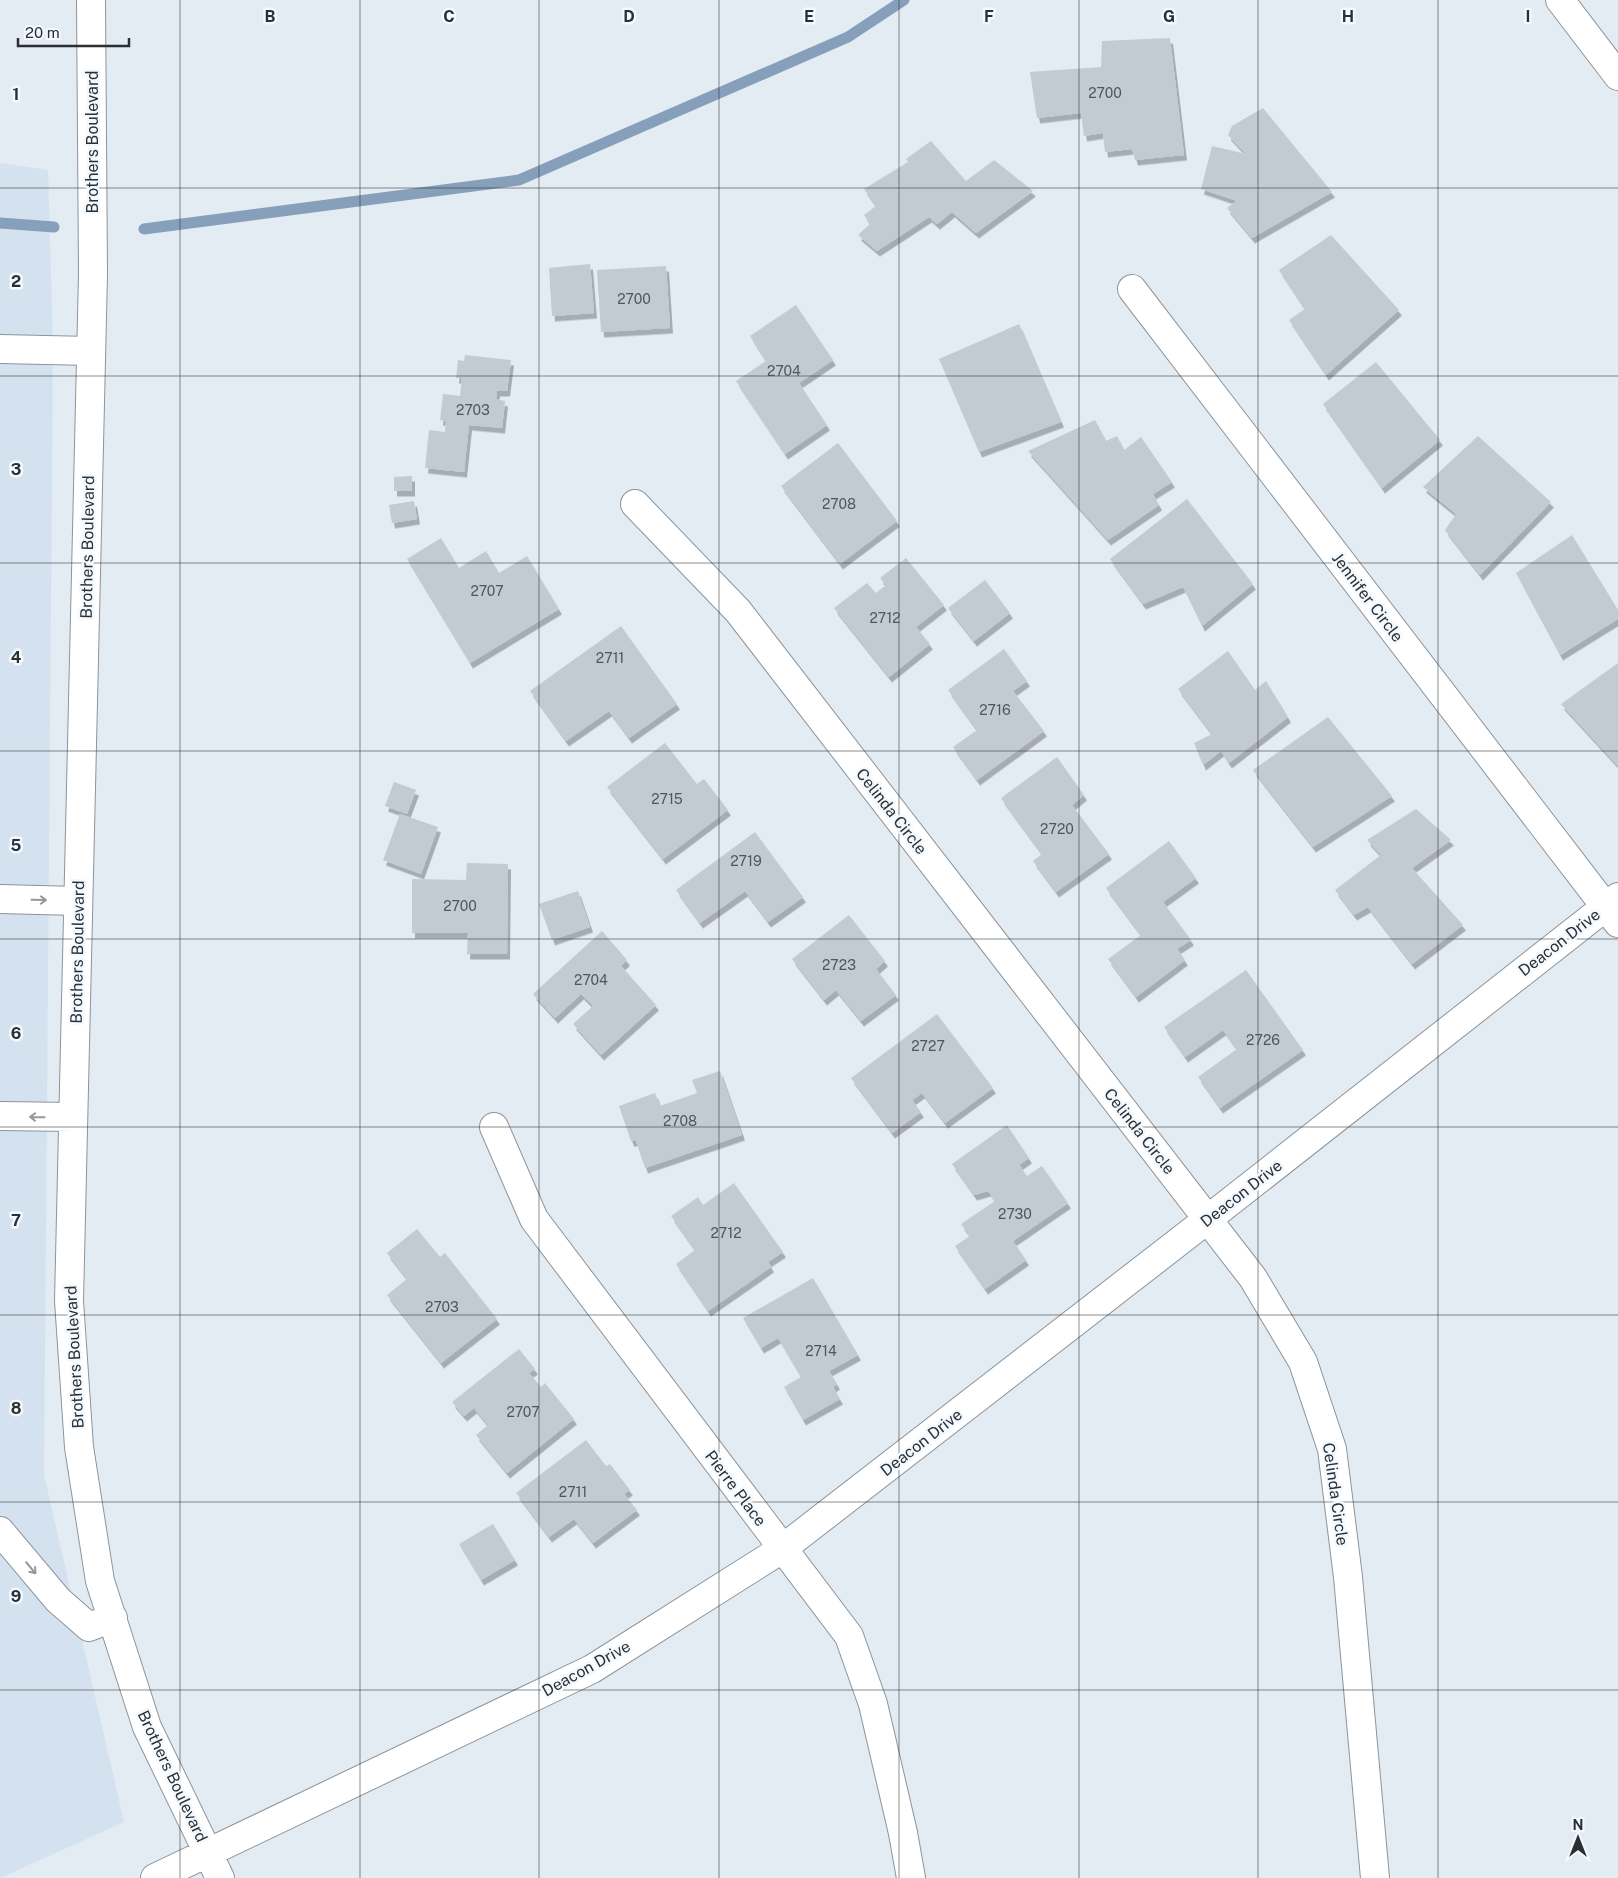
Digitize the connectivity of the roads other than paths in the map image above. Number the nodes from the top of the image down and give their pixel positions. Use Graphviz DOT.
graph roads {
  1 [pos="91,0"];
  2 [pos="1560,0"];
  3 [pos="1618,76"];
  4 [pos="1132,289"];
  5 [pos="0,349"];
  6 [pos="91,351"];
  7 [pos="636,504"];
  8 [pos="0,899"];
  9 [pos="78,901"];
  10 [pos="1614,908"];
  11 [pos="0,1116"];
  12 [pos="73,1117"];
  13 [pos="494,1127"];
  14 [pos="1208,1220"];
  15 [pos="0,1530"];
  16 [pos="782,1549"];
  17 [pos="112,1618"];
  18 [pos="208,1853"];
  19 [pos="155,1878"];
  20 [pos="220,1878"];
  21 [pos="911,1878"];
  22 [pos="1375,1878"];
  1 -- 6 [label="street, Brothers Boulevard"];
  2 -- 3 [label="street"];
  4 -- 10 [label="street, Jennifer Circle"];
  5 -- 6 [label="street"];
  6 -- 9 [label="street, Brothers Boulevard"];
  7 -- 14 [label="street, Celinda Circle"];
  8 -- 9 [label="street, one-way"];
  9 -- 12 [label="street, Brothers Boulevard"];
  10 -- 14 [label="street, Deacon Drive"];
  12 -- 11 [label="street, one-way"];
  12 -- 17 [label="street, Brothers Boulevard"];
  13 -- 16 [label="street, Pierre Place"];
  14 -- 16 [label="street, Deacon Drive"];
  14 -- 22 [label="street, Celinda Circle"];
  15 -- 17 [label="street, one-way"];
  16 -- 18 [label="street, Deacon Drive"];
  16 -- 21 [label="street, Pierre Place"];
  17 -- 18 [label="street, Brothers Boulevard"];
  18 -- 19 [label="street, Deacon Drive"];
  18 -- 20 [label="street, Brothers Boulevard"];
}
